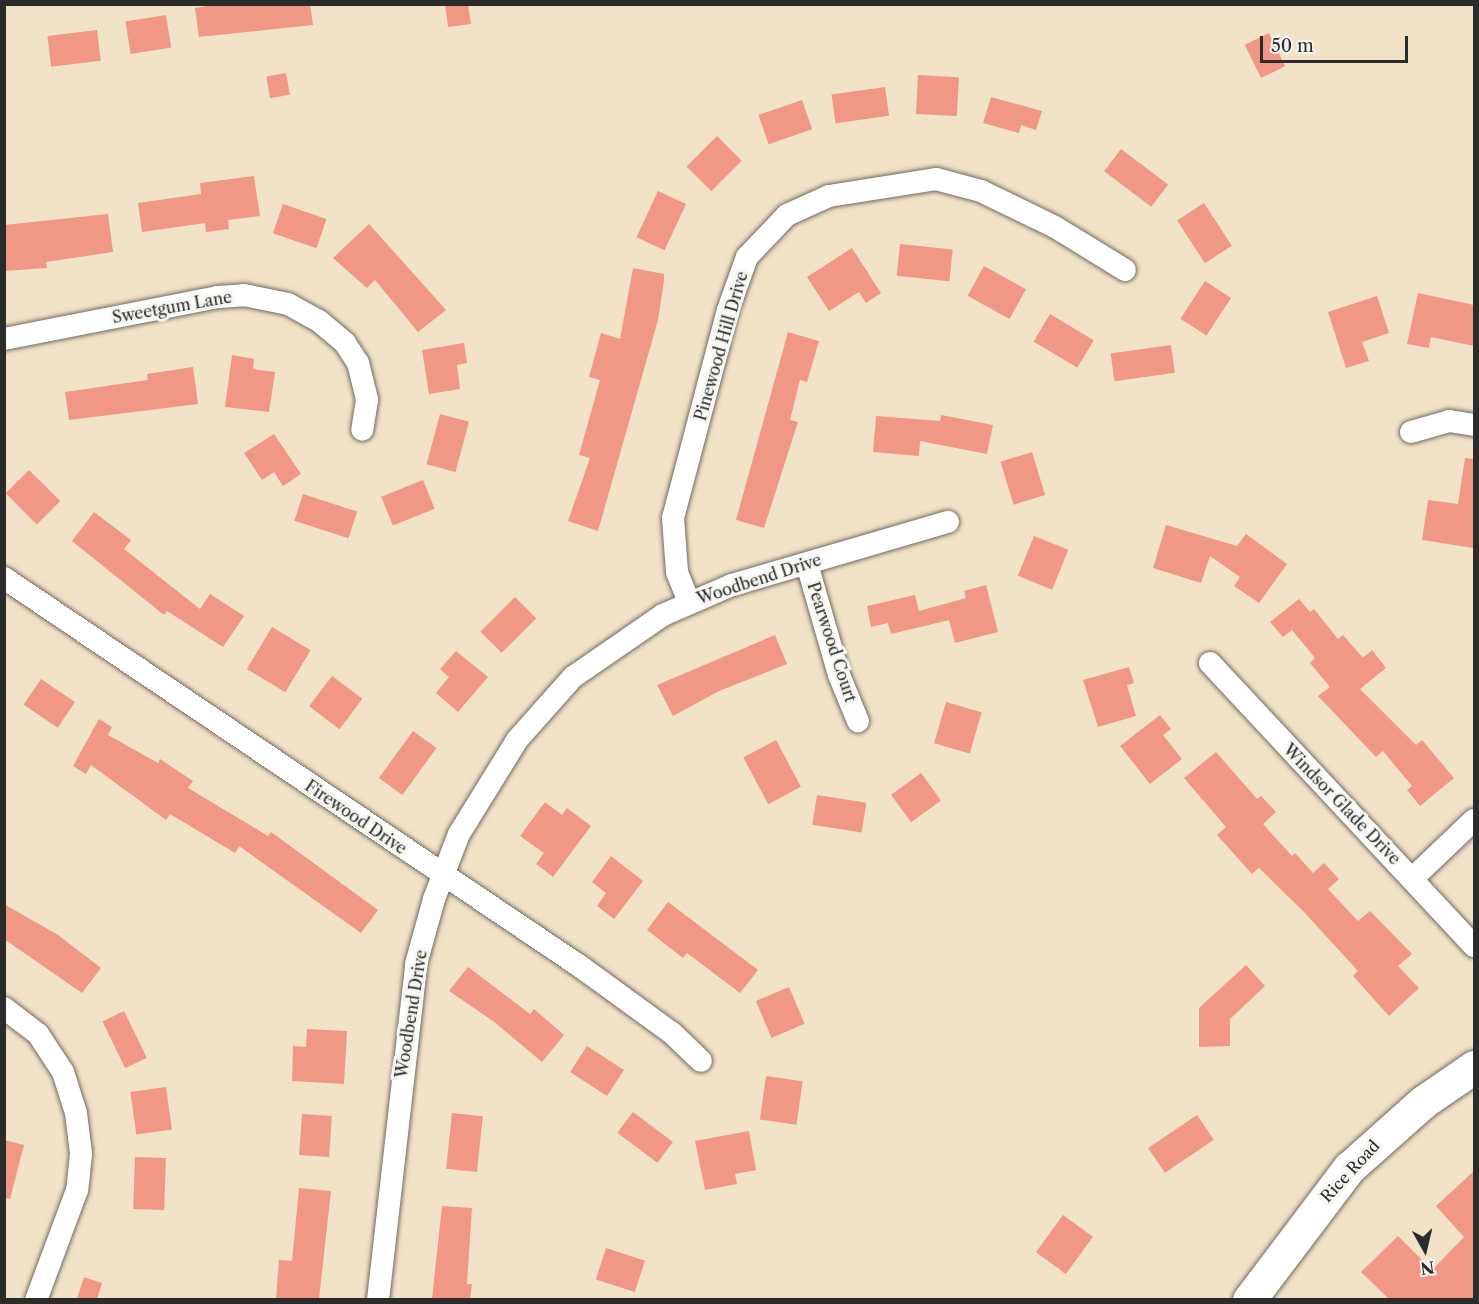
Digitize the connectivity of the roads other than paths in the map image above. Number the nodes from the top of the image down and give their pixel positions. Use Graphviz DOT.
graph roads {
  1 [pos="1125,270"];
  2 [pos="4,339"];
  3 [pos="1474,425"];
  4 [pos="362,430"];
  5 [pos="1411,432"];
  6 [pos="948,522"];
  7 [pos="807,564"];
  8 [pos="4,578"];
  9 [pos="689,602"];
  10 [pos="1210,663"];
  11 [pos="858,720"];
  12 [pos="1474,820"];
  13 [pos="442,877"];
  14 [pos="1413,878"];
  15 [pos="1474,946"];
  16 [pos="4,1008"];
  17 [pos="701,1061"];
  18 [pos="1474,1067"];
  19 [pos="36,1299"];
  20 [pos="378,1299"];
  21 [pos="1249,1299"];
  1 -- 9 [label="street, Pinewood Hill Drive"];
  2 -- 4 [label="street, Sweetgum Lane"];
  3 -- 5 [label="street"];
  6 -- 7 [label="street, Woodbend Drive"];
  7 -- 9 [label="street, Woodbend Drive"];
  7 -- 11 [label="street, Pearwood Court"];
  8 -- 13 [label="street, Firewood Drive"];
  9 -- 13 [label="street, Woodbend Drive"];
  10 -- 14 [label="street, Windsor Glade Drive"];
  12 -- 14 [label="street"];
  13 -- 17 [label="street, Firewood Drive"];
  13 -- 20 [label="street, Woodbend Drive"];
  14 -- 15 [label="street, Windsor Glade Drive"];
  16 -- 19 [label="street"];
  18 -- 21 [label="street, Rice Road"];
}
